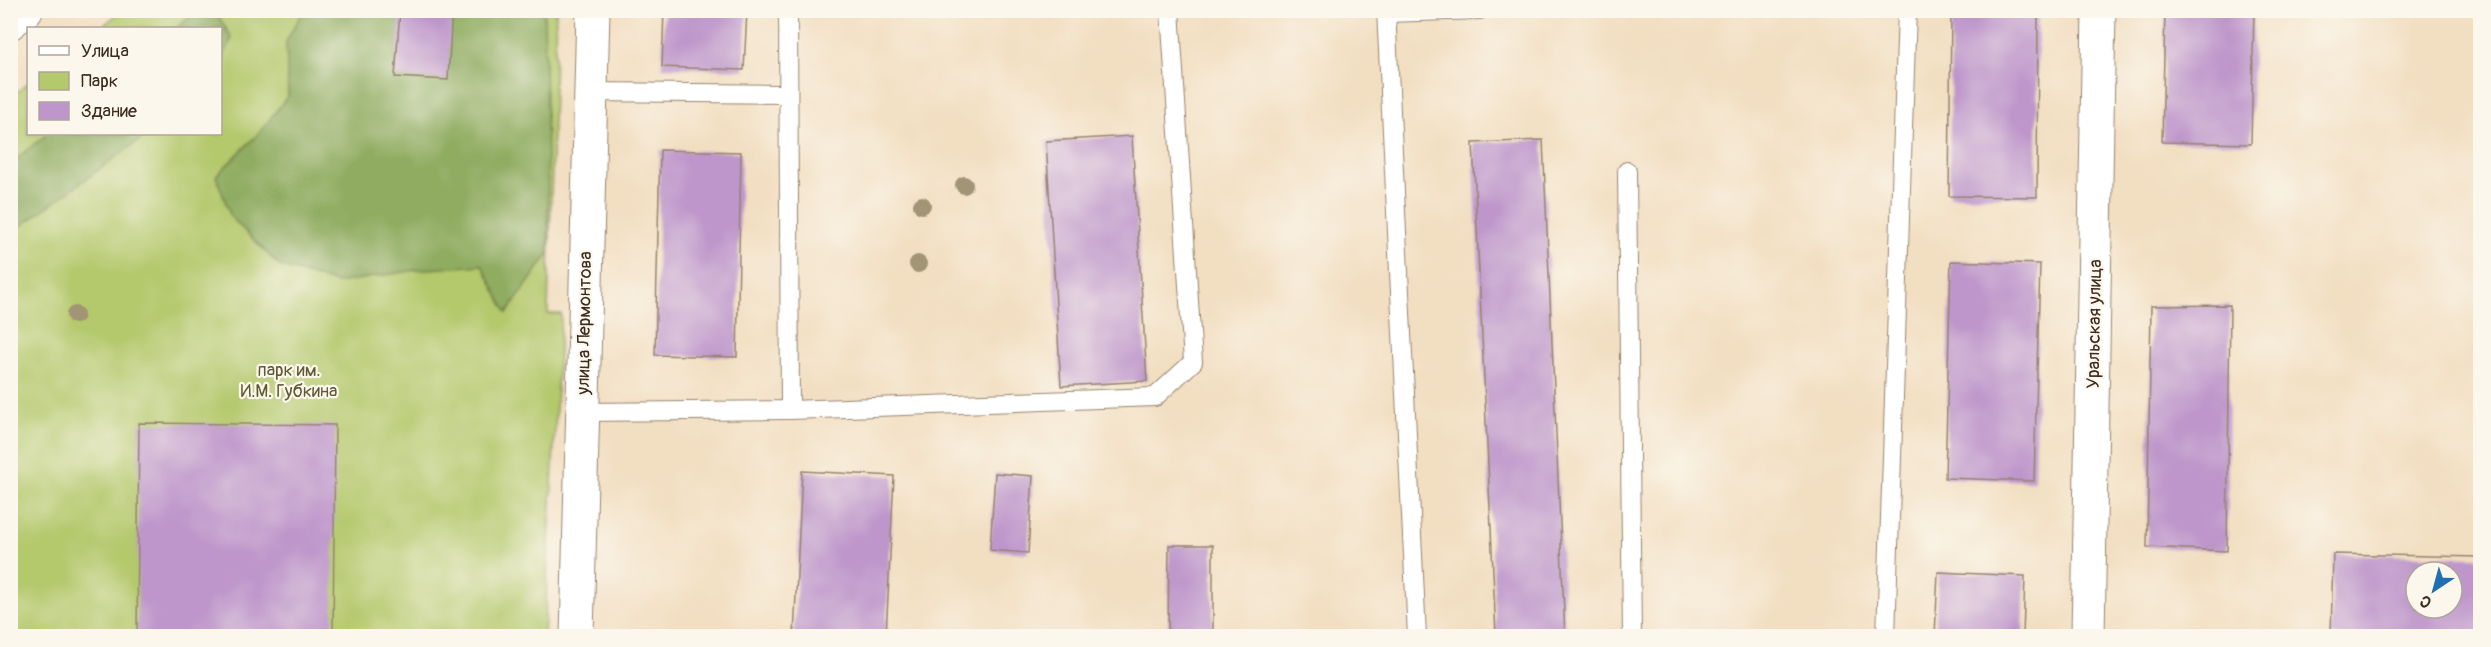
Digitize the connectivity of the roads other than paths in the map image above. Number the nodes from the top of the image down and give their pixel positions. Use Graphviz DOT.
graph roads {
  1 [pos="26,10"];
  2 [pos="593,10"];
  3 [pos="788,10"];
  4 [pos="1170,10"];
  5 [pos="1480,10"];
  6 [pos="1907,10"];
  7 [pos="2099,10"];
  8 [pos="1386,12"];
  9 [pos="10,23"];
  10 [pos="589,92"];
  11 [pos="788,94"];
  12 [pos="1627,171"];
  13 [pos="790,410"];
  14 [pos="582,412"];
  15 [pos="577,636"];
  16 [pos="1417,636"];
  17 [pos="1632,636"];
  18 [pos="1886,636"];
  19 [pos="2088,636"];
  1 -- 9 [label="street"];
  2 -- 10 [label="street, улица Лермонтова"];
  3 -- 11 [label="lane"];
  4 -- 13 [label="lane"];
  5 -- 8 [label="lane"];
  6 -- 18 [label="lane"];
  7 -- 19 [label="street, Уральская улица"];
  8 -- 16 [label="lane"];
  10 -- 11 [label="lane"];
  10 -- 14 [label="street, улица Лермонтова"];
  11 -- 13 [label="lane"];
  12 -- 17 [label="lane"];
  13 -- 14 [label="lane"];
  14 -- 15 [label="street, улица Лермонтова"];
}
